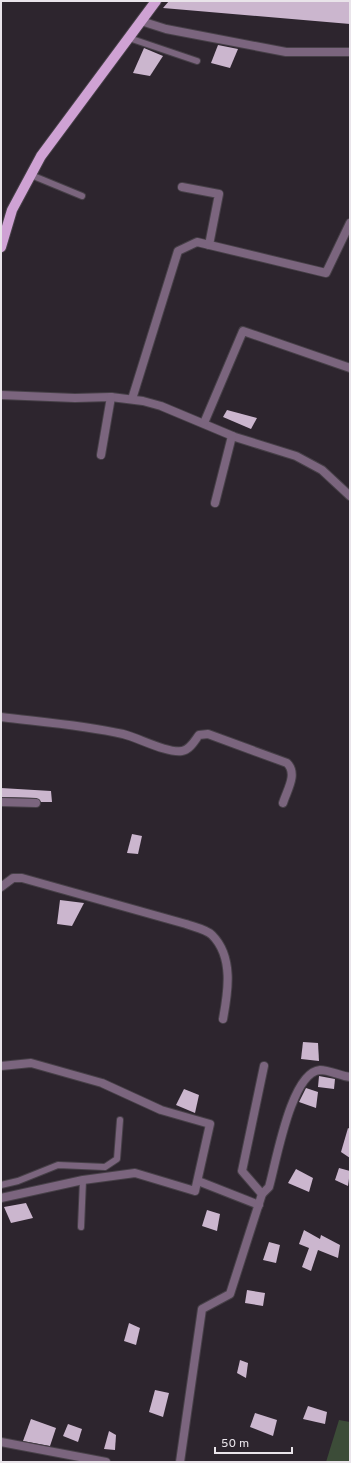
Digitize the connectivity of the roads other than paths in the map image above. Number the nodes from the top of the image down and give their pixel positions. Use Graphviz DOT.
graph roads {
  1 [pos="156,1"];
  2 [pos="141,21"];
  3 [pos="129,38"];
  4 [pos="350,52"];
  5 [pos="197,61"];
  6 [pos="31,175"];
  7 [pos="182,187"];
  8 [pos="82,196"];
  9 [pos="350,223"];
  10 [pos="209,245"];
  11 [pos="1,247"];
  12 [pos="350,368"];
  13 [pos="1,396"];
  14 [pos="111,397"];
  15 [pos="132,400"];
  16 [pos="204,423"];
  17 [pos="232,436"];
  18 [pos="100,455"];
  19 [pos="350,496"];
  20 [pos="215,503"];
  21 [pos="1,717"];
  22 [pos="1,802"];
  23 [pos="36,803"];
  24 [pos="283,803"];
  25 [pos="1,887"];
  26 [pos="224,1019"];
  27 [pos="1,1066"];
  28 [pos="264,1066"];
  29 [pos="350,1077"];
  30 [pos="120,1120"];
  31 [pos="83,1180"];
  32 [pos="198,1180"];
  33 [pos="1,1185"];
  34 [pos="262,1194"];
  35 [pos="1,1198"];
  36 [pos="259,1205"];
  37 [pos="81,1227"];
  38 [pos="1,1442"];
  39 [pos="106,1462"];
  40 [pos="180,1462"];
  1 -- 2 [label="main road"];
  2 -- 3 [label="main road"];
  2 -- 4 [label="street"];
  3 -- 5 [label="lane"];
  3 -- 6 [label="main road"];
  6 -- 8 [label="lane"];
  6 -- 11 [label="main road"];
  7 -- 10 [label="street"];
  9 -- 10 [label="street"];
  10 -- 15 [label="street"];
  12 -- 16 [label="street"];
  13 -- 14 [label="street"];
  14 -- 15 [label="street"];
  14 -- 18 [label="street"];
  15 -- 16 [label="street"];
  16 -- 17 [label="street"];
  17 -- 19 [label="street"];
  17 -- 20 [label="street"];
  21 -- 24 [label="street"];
  22 -- 23 [label="street"];
  25 -- 26 [label="street"];
  27 -- 32 [label="street"];
  28 -- 34 [label="street"];
  29 -- 34 [label="street"];
  30 -- 33 [label="lane"];
  31 -- 32 [label="street"];
  31 -- 35 [label="street"];
  31 -- 37 [label="lane"];
  32 -- 36 [label="street"];
  34 -- 36 [label="street"];
  36 -- 40 [label="street"];
  38 -- 39 [label="street"];
}
